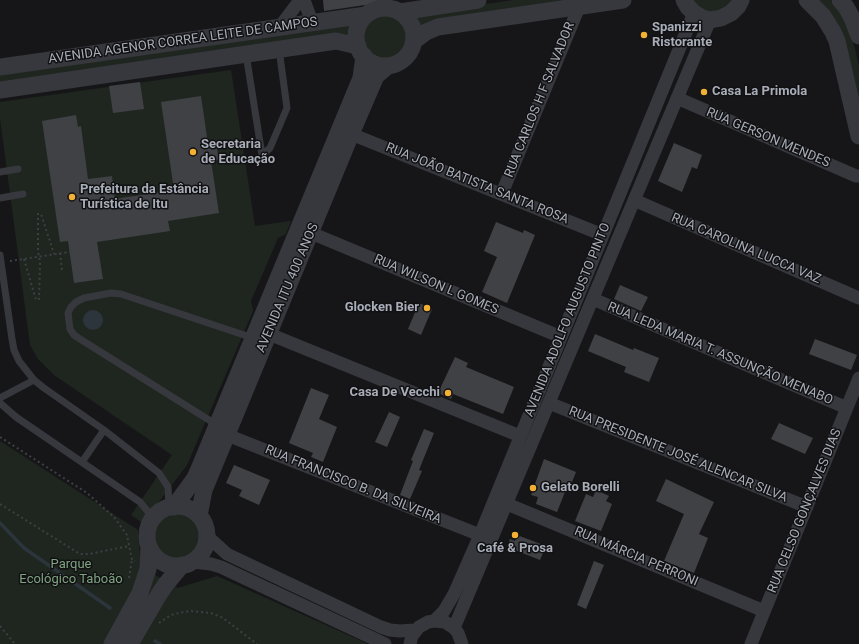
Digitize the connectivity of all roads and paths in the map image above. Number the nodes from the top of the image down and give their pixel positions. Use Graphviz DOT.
graph roads {
  1 [pos="300,0"];
  2 [pos="304,0"];
  3 [pos="478,0"];
  4 [pos="623,0"];
  5 [pos="741,0"];
  6 [pos="807,0"];
  7 [pos="840,0"];
  8 [pos="686,4"];
  9 [pos="579,6"];
  10 [pos="400,12"];
  11 [pos="366,15"];
  12 [pos="710,20"];
  13 [pos="312,22"];
  14 [pos="279,28"];
  15 [pos="859,36"];
  16 [pos="414,42"];
  17 [pos="279,49"];
  18 [pos="361,51"];
  19 [pos="246,54"];
  20 [pos="388,66"];
  21 [pos="0,67"];
  22 [pos="0,90"];
  23 [pos="677,98"];
  24 [pos="351,134"];
  25 [pos="859,136"];
  26 [pos="18,170"];
  27 [pos="0,172"];
  28 [pos="859,176"];
  29 [pos="502,193"];
  30 [pos="23,194"];
  31 [pos="0,198"];
  32 [pos="634,200"];
  33 [pos="311,233"];
  34 [pos="603,235"];
  35 [pos="70,252"];
  36 [pos="60,253"];
  37 [pos="54,254"];
  38 [pos="39,256"];
  39 [pos="0,258"];
  40 [pos="24,259"];
  41 [pos="62,271"];
  42 [pos="859,298"];
  43 [pos="592,299"];
  44 [pos="261,336"];
  45 [pos="561,337"];
  46 [pos="859,378"];
  47 [pos="34,380"];
  48 [pos="0,398"];
  49 [pos="0,403"];
  50 [pos="549,403"];
  51 [pos="847,408"];
  52 [pos="104,430"];
  53 [pos="222,430"];
  54 [pos="520,436"];
  55 [pos="0,438"];
  56 [pos="82,462"];
  57 [pos="0,504"];
  58 [pos="507,504"];
  59 [pos="172,507"];
  60 [pos="807,507"];
  61 [pos="199,516"];
  62 [pos="153,518"];
  63 [pos="206,535"];
  64 [pos="480,535"];
  65 [pos="129,546"];
  66 [pos="149,548"];
  67 [pos="187,563"];
  68 [pos="148,569"];
  69 [pos="764,611"];
  70 [pos="434,621"];
  71 [pos="156,625"];
  72 [pos="0,626"];
  73 [pos="454,628"];
  74 [pos="415,630"];
  75 [pos="15,644"];
  76 [pos="112,644"];
  77 [pos="130,644"];
  78 [pos="257,644"];
  79 [pos="385,644"];
  80 [pos="410,644"];
  81 [pos="462,644"];
  82 [pos="750,644"];
  1 -- 14 [label="street"];
  2 -- 13 [label="street"];
  3 -- 10 [label="street"];
  4 -- 9 [label="street"];
  5 -- 12 [label="street"];
  6 -- 25 [label="street"];
  7 -- 15 [label="street"];
  8 -- 12 [label="street"];
  8 -- 34 [label="street, AVENIDA ADOLFO AUGUSTO PINTO"];
  9 -- 16 [label="street"];
  9 -- 29 [label="street, RUA CARLOS H F SALVADOR"];
  10 -- 11 [label="street"];
  10 -- 16 [label="street"];
  11 -- 13 [label="street, AVENIDA AGENOR CORREA LEITE DE CAMPOS"];
  11 -- 18 [label="street"];
  12 -- 23 [label="street, AVENIDA ADOLFO AUGUSTO PINTO"];
  13 -- 14 [label="street, AVENIDA AGENOR CORREA LEITE DE CAMPOS"];
  14 -- 21 [label="street, AVENIDA AGENOR CORREA LEITE DE CAMPOS"];
  16 -- 20 [label="street"];
  17 -- 18 [label="street, AVENIDA AGENOR CORREA LEITE DE CAMPOS"];
  17 -- 19 [label="street, AVENIDA AGENOR CORREA LEITE DE CAMPOS"];
  17 -- 19 [label="lane"];
  18 -- 20 [label="street"];
  18 -- 44 [label="street, AVENIDA ITU 400 ANOS"];
  19 -- 22 [label="street, AVENIDA AGENOR CORREA LEITE DE CAMPOS"];
  20 -- 24 [label="street, AVENIDA ITU 400 ANOS"];
  23 -- 28 [label="street, RUA GERSON MENDES"];
  23 -- 32 [label="street, AVENIDA ADOLFO AUGUSTO PINTO"];
  24 -- 29 [label="street, RUA JOÃO BATISTA SANTA ROSA"];
  24 -- 33 [label="street, AVENIDA ITU 400 ANOS"];
  26 -- 27 [label="lane"];
  29 -- 34 [label="street, RUA JOÃO BATISTA SANTA ROSA"];
  30 -- 31 [label="lane"];
  32 -- 42 [label="street, RUA CAROLINA LUCCA VAZ"];
  32 -- 43 [label="street, AVENIDA ADOLFO AUGUSTO PINTO"];
  33 -- 44 [label="street, AVENIDA ITU 400 ANOS"];
  33 -- 45 [label="street, RUA WILSON L GOMES"];
  34 -- 45 [label="street, AVENIDA ADOLFO AUGUSTO PINTO"];
  35 -- 36 [label="path"];
  36 -- 37 [label="path"];
  36 -- 41 [label="path"];
  37 -- 38 [label="path"];
  37 -- 38 [label="path"];
  38 -- 40 [label="path"];
  38 -- 40 [label="path"];
  39 -- 40 [label="path"];
  39 -- 47 [label="lane"];
  43 -- 50 [label="street, AVENIDA ADOLFO AUGUSTO PINTO"];
  43 -- 51 [label="street, RUA LEDA MARIA T. ASSUNÇÃO MENABO"];
  44 -- 53 [label="street, AVENIDA ITU 400 ANOS"];
  44 -- 53 [label="lane"];
  44 -- 54 [label="street"];
  45 -- 54 [label="street, AVENIDA ADOLFO AUGUSTO PINTO"];
  46 -- 51 [label="street, RUA CELSO GONÇALVES DIAS"];
  47 -- 48 [label="lane"];
  47 -- 52 [label="lane"];
  49 -- 56 [label="lane"];
  50 -- 58 [label="street, AVENIDA ADOLFO AUGUSTO PINTO"];
  50 -- 60 [label="street, RUA PRESIDENTE JOSÉ ALENCAR SILVA"];
  51 -- 60 [label="street, RUA CELSO GONÇALVES DIAS"];
  52 -- 56 [label="lane"];
  52 -- 59 [label="lane"];
  53 -- 59 [label="street, AVENIDA ITU 400 ANOS"];
  53 -- 61 [label="street, AVENIDA ITU 400 ANOS"];
  53 -- 64 [label="street, RUA FRANCISCO B. DA SILVEIRA"];
  54 -- 64 [label="street, AVENIDA ADOLFO AUGUSTO PINTO"];
  55 -- 65 [label="path"];
  56 -- 62 [label="lane"];
  57 -- 65 [label="path"];
  58 -- 69 [label="street, RUA MÁRCIA PERRONI"];
  58 -- 73 [label="street, AVENIDA ADOLFO AUGUSTO PINTO"];
  59 -- 61 [label="street"];
  59 -- 62 [label="street"];
  60 -- 69 [label="street, RUA CELSO GONÇALVES DIAS"];
  61 -- 63 [label="street"];
  62 -- 66 [label="street"];
  63 -- 67 [label="street"];
  63 -- 74 [label="street"];
  64 -- 70 [label="street, AVENIDA ADOLFO AUGUSTO PINTO"];
  65 -- 68 [label="path"];
  66 -- 67 [label="street"];
  66 -- 68 [label="street"];
  67 -- 77 [label="street"];
  67 -- 79 [label="street"];
  68 -- 76 [label="street"];
  69 -- 82 [label="street, RUA CELSO GONÇALVES DIAS"];
  70 -- 73 [label="street"];
  70 -- 74 [label="street"];
  71 -- 78 [label="path"];
  72 -- 75 [label="path"];
  73 -- 81 [label="street"];
  74 -- 80 [label="street"];
}
